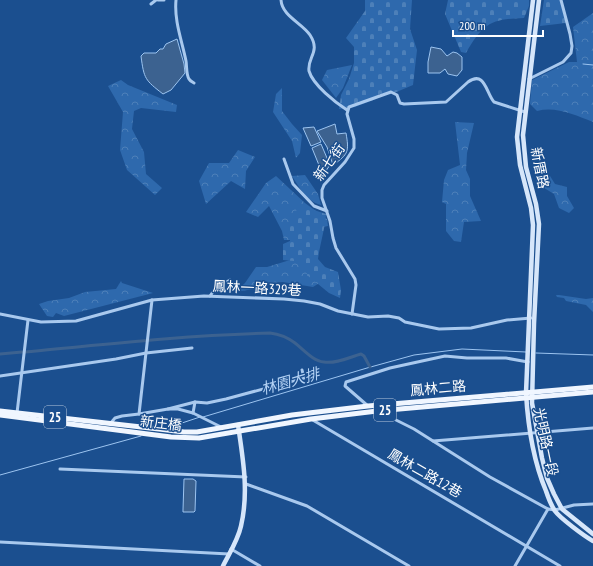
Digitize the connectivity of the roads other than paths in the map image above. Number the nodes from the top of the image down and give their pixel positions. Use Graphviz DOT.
graph roads {
  1 [pos="157,0"];
  2 [pos="164,0"];
  3 [pos="176,0"];
  4 [pos="281,0"];
  5 [pos="533,0"];
  6 [pos="539,0"];
  7 [pos="561,0"];
  8 [pos="151,4"];
  9 [pos="529,79"];
  10 [pos="194,83"];
  11 [pos="525,89"];
  12 [pos="347,110"];
  13 [pos="522,112"];
  14 [pos="284,159"];
  15 [pos="327,211"];
  16 [pos="230,280"];
  17 [pos="210,297"];
  18 [pos="152,300"];
  19 [pos="0,314"];
  20 [pos="352,314"];
  21 [pos="532,318"];
  22 [pos="28,320"];
  23 [pos="192,348"];
  24 [pos="146,353"];
  25 [pos="529,361"];
  26 [pos="302,370"];
  27 [pos="23,372"];
  28 [pos="0,376"];
  29 [pos="593,387"];
  30 [pos="593,392"];
  31 [pos="529,395"];
  32 [pos="195,402"];
  33 [pos="368,406"];
  34 [pos="168,409"];
  35 [pos="0,411"];
  36 [pos="377,411"];
  37 [pos="17,413"];
  38 [pos="193,413"];
  39 [pos="140,414"];
  40 [pos="0,415"];
  41 [pos="311,419"];
  42 [pos="238,425"];
  43 [pos="109,426"];
  44 [pos="222,427"];
  45 [pos="593,428"];
  46 [pos="239,432"];
  47 [pos="536,432"];
  48 [pos="530,433"];
  49 [pos="433,441"];
  50 [pos="60,469"];
  51 [pos="246,477"];
  52 [pos="246,484"];
  53 [pos="593,504"];
  54 [pos="548,509"];
  55 [pos="562,509"];
  56 [pos="554,510"];
  57 [pos="593,534"];
  58 [pos="593,541"];
  59 [pos="0,542"];
  60 [pos="527,546"];
  61 [pos="230,551"];
  62 [pos="223,566"];
  63 [pos="260,566"];
  64 [pos="409,566"];
  65 [pos="515,566"];
  66 [pos="560,566"];
  1 -- 2 [label="street"];
  1 -- 8 [label="street"];
  3 -- 10 [label="street"];
  4 -- 12 [label="street"];
  5 -- 11 [label="street, 新厝路"];
  6 -- 9 [label="street, 新厝路"];
  7 -- 9 [label="street"];
  9 -- 11 [label="street, 新厝路"];
  11 -- 13 [label="street, 新厝路"];
  12 -- 13 [label="street"];
  12 -- 15 [label="street, 新七街"];
  13 -- 21 [label="street, 新厝路"];
  14 -- 15 [label="street"];
  15 -- 20 [label="street, 新七街"];
  16 -- 17 [label="street"];
  17 -- 18 [label="street, 鳳林一路329巷"];
  17 -- 20 [label="street, 鳳林一路329巷"];
  18 -- 22 [label="street, 鳳林一路329巷"];
  18 -- 24 [label="street"];
  19 -- 22 [label="street"];
  20 -- 21 [label="street, 鳳林一路329巷"];
  21 -- 25 [label="street, 新厝路"];
  22 -- 27 [label="street"];
  23 -- 24 [label="street"];
  24 -- 27 [label="street"];
  24 -- 39 [label="street"];
  25 -- 31 [label="street"];
  25 -- 33 [label="street"];
  26 -- 32 [label="street"];
  27 -- 28 [label="street"];
  27 -- 37 [label="street"];
  29 -- 31 [label="main road, 鳳林二路 / 25"];
  30 -- 31 [label="main road, 鳳林二路 / 25"];
  31 -- 33 [label="main road, 鳳林二路 / 25"];
  31 -- 36 [label="main road, 鳳林二路 / 25"];
  31 -- 47 [label="street, 光明路一段"];
  31 -- 48 [label="street, 光明路一段"];
  32 -- 34 [label="street"];
  32 -- 38 [label="street"];
  33 -- 42 [label="main road, 鳳林二路 / 25"];
  34 -- 38 [label="street, 新庄橋"];
  34 -- 39 [label="street"];
  35 -- 37 [label="main road, 25"];
  36 -- 41 [label="main road, 鳳林二路 / 25"];
  36 -- 49 [label="street"];
  37 -- 43 [label="main road, 25"];
  38 -- 44 [label="street, 新庄橋"];
  39 -- 43 [label="street"];
  40 -- 43 [label="main road, 25"];
  41 -- 46 [label="main road, 鳳林二路 / 25"];
  41 -- 60 [label="street, 鳳林二路12巷"];
  42 -- 44 [label="main road, 25"];
  42 -- 46 [label="street"];
  43 -- 44 [label="main road, 新庄橋 / 25"];
  43 -- 46 [label="main road, 新庄橋 / 25"];
  45 -- 47 [label="street"];
  46 -- 51 [label="street"];
  47 -- 48 [label="street"];
  47 -- 55 [label="street, 光明路一段"];
  48 -- 49 [label="street"];
  48 -- 56 [label="street, 光明路一段"];
  49 -- 54 [label="street"];
  50 -- 51 [label="street"];
  51 -- 52 [label="street"];
  52 -- 61 [label="street"];
  52 -- 64 [label="street"];
  53 -- 55 [label="street"];
  54 -- 56 [label="street"];
  54 -- 60 [label="street"];
  55 -- 56 [label="street"];
  55 -- 57 [label="street, 光明路一段"];
  56 -- 58 [label="street, 光明路一段"];
  59 -- 61 [label="street"];
  60 -- 65 [label="street"];
  60 -- 66 [label="street, 鳳林二路12巷"];
  61 -- 62 [label="street"];
  61 -- 63 [label="street"];
}
